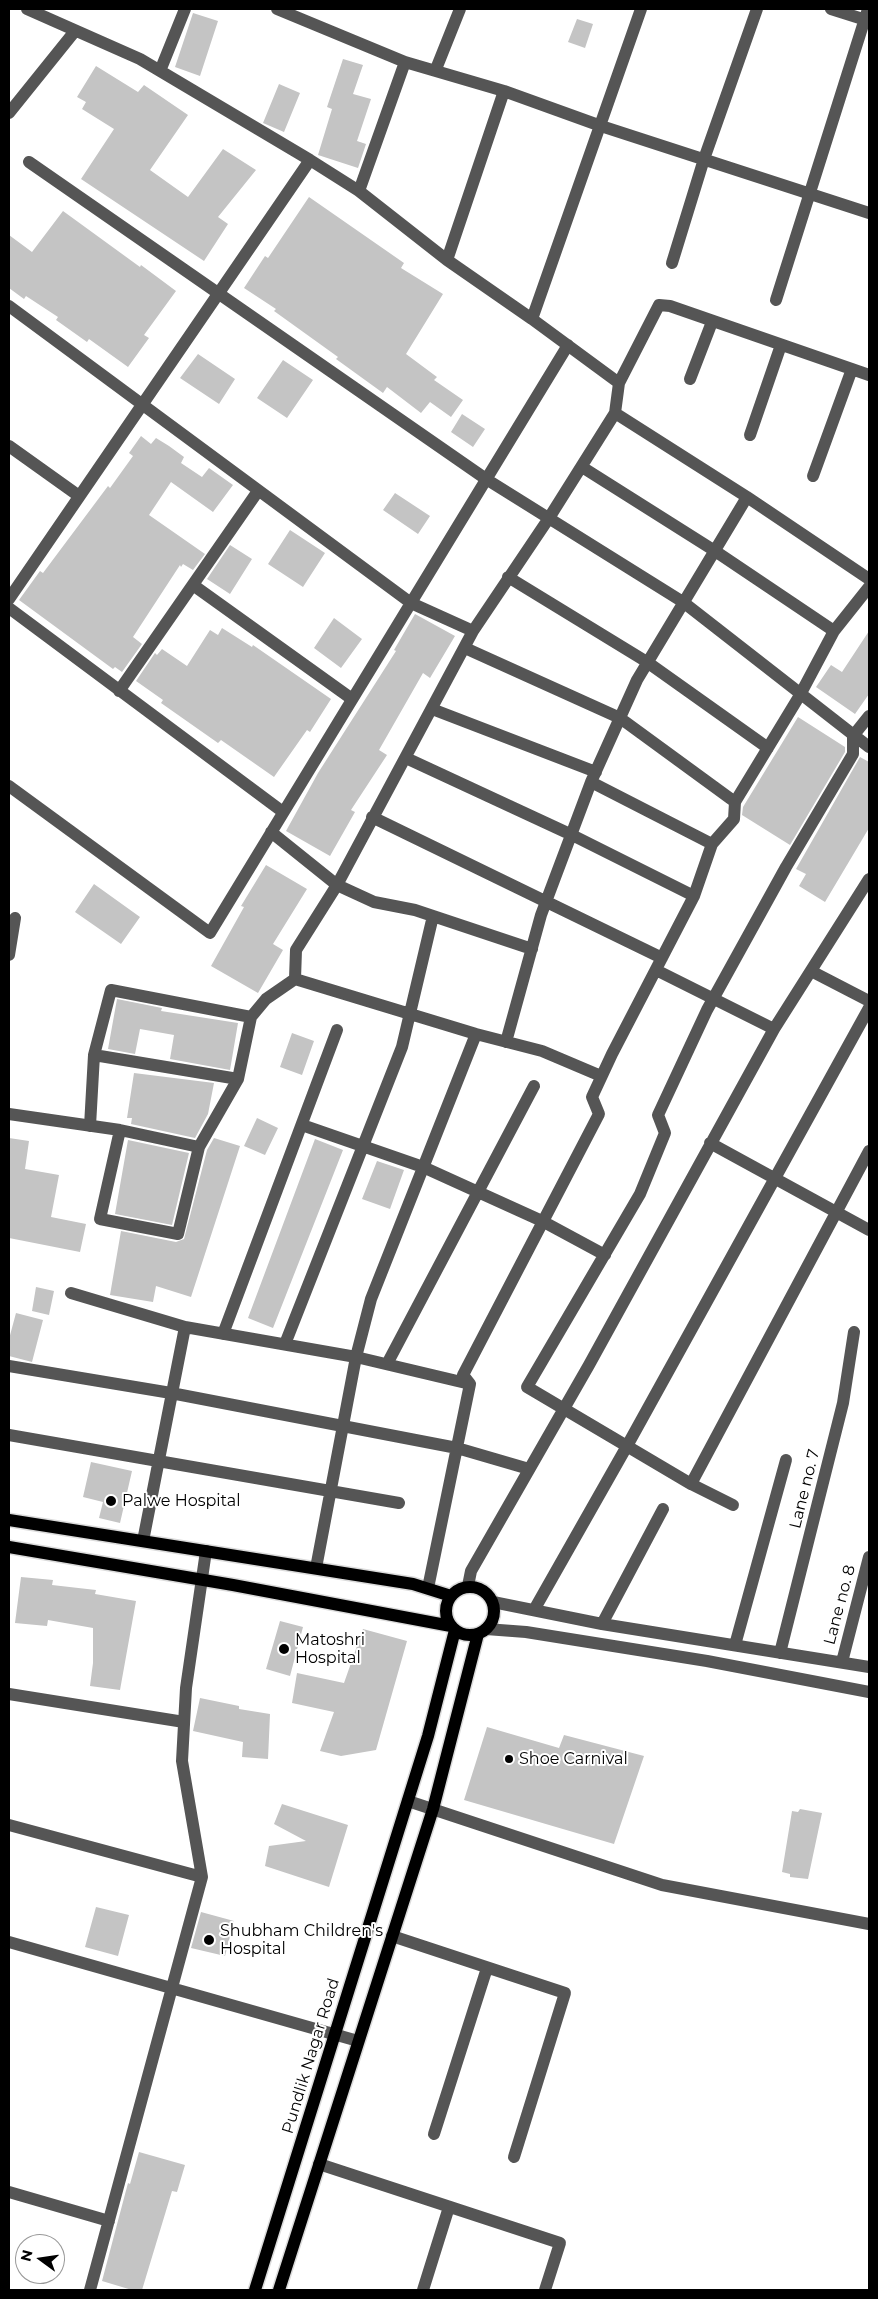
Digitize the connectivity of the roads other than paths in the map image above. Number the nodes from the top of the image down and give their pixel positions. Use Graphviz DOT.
graph roads {
  1 [pos="26,9"];
  2 [pos="186,9"];
  3 [pos="277,9"];
  4 [pos="460,9"];
  5 [pos="641,9"];
  6 [pos="757,9"];
  7 [pos="830,9"];
  8 [pos="867,16"];
  9 [pos="75,31"];
  10 [pos="405,62"];
  11 [pos="436,69"];
  12 [pos="160,71"];
  13 [pos="504,91"];
  14 [pos="9,113"];
  15 [pos="601,126"];
  16 [pos="704,159"];
  17 [pos="310,160"];
  18 [pos="29,162"];
  19 [pos="359,191"];
  20 [pos="809,192"];
  21 [pos="869,213"];
  22 [pos="447,260"];
  23 [pos="672,263"];
  24 [pos="218,293"];
  25 [pos="776,300"];
  26 [pos="9,306"];
  27 [pos="532,319"];
  28 [pos="712,322"];
  29 [pos="568,345"];
  30 [pos="781,345"];
  31 [pos="852,369"];
  32 [pos="869,375"];
  33 [pos="690,379"];
  34 [pos="619,383"];
  35 [pos="142,405"];
  36 [pos="615,413"];
  37 [pos="750,435"];
  38 [pos="9,446"];
  39 [pos="582,467"];
  40 [pos="813,476"];
  41 [pos="486,479"];
  42 [pos="258,491"];
  43 [pos="79,496"];
  44 [pos="747,497"];
  45 [pos="549,518"];
  46 [pos="715,551"];
  47 [pos="508,578"];
  48 [pos="869,579"];
  49 [pos="193,585"];
  50 [pos="869,586"];
  51 [pos="10,592"];
  52 [pos="683,602"];
  53 [pos="411,603"];
  54 [pos="9,608"];
  55 [pos="473,631"];
  56 [pos="834,631"];
  57 [pos="465,648"];
  58 [pos="647,662"];
  59 [pos="119,691"];
  60 [pos="800,695"];
  61 [pos="352,699"];
  62 [pos="432,709"];
  63 [pos="869,716"];
  64 [pos="620,718"];
  65 [pos="853,736"];
  66 [pos="869,747"];
  67 [pos="768,748"];
  68 [pos="406,758"];
  69 [pos="594,777"];
  70 [pos="9,786"];
  71 [pos="735,802"];
  72 [pos="283,812"];
  73 [pos="372,817"];
  74 [pos="271,832"];
  75 [pos="572,835"];
  76 [pos="712,844"];
  77 [pos="869,881"];
  78 [pos="337,885"];
  79 [pos="694,896"];
  80 [pos="546,902"];
  81 [pos="434,916"];
  82 [pos="15,918"];
  83 [pos="532,949"];
  84 [pos="9,955"];
  85 [pos="659,964"];
  86 [pos="811,971"];
  87 [pos="295,979"];
  88 [pos="714,998"];
  89 [pos="869,1001"];
  90 [pos="869,1008"];
  91 [pos="411,1014"];
  92 [pos="251,1017"];
  93 [pos="774,1029"];
  94 [pos="338,1030"];
  95 [pos="476,1034"];
  96 [pos="506,1042"];
  97 [pos="94,1055"];
  98 [pos="602,1076"];
  99 [pos="238,1079"];
  100 [pos="534,1086"];
  101 [pos="9,1114"];
  102 [pos="302,1125"];
  103 [pos="90,1126"];
  104 [pos="120,1130"];
  105 [pos="710,1143"];
  106 [pos="363,1146"];
  107 [pos="198,1147"];
  108 [pos="868,1158"];
  109 [pos="423,1167"];
  110 [pos="775,1179"];
  111 [pos="478,1192"];
  112 [pos="836,1212"];
  113 [pos="542,1221"];
  114 [pos="869,1230"];
  115 [pos="605,1255"];
  116 [pos="71,1293"];
  117 [pos="185,1327"];
  118 [pos="854,1332"];
  119 [pos="222,1334"];
  120 [pos="285,1344"];
  121 [pos="356,1357"];
  122 [pos="387,1364"];
  123 [pos="9,1366"];
  124 [pos="470,1384"];
  125 [pos="171,1393"];
  126 [pos="564,1408"];
  127 [pos="343,1426"];
  128 [pos="9,1435"];
  129 [pos="627,1446"];
  130 [pos="457,1448"];
  131 [pos="158,1460"];
  132 [pos="786,1460"];
  133 [pos="529,1469"];
  134 [pos="692,1484"];
  135 [pos="330,1491"];
  136 [pos="398,1503"];
  137 [pos="734,1505"];
  138 [pos="663,1509"];
  139 [pos="9,1520"];
  140 [pos="143,1541"];
  141 [pos="9,1547"];
  142 [pos="206,1551"];
  143 [pos="869,1557"];
  144 [pos="316,1568"];
  145 [pos="202,1580"];
  146 [pos="468,1586"];
  147 [pos="428,1588"];
  148 [pos="451,1596"];
  149 [pos="493,1602"];
  150 [pos="534,1610"];
  151 [pos="602,1624"];
  152 [pos="453,1628"];
  153 [pos="482,1631"];
  154 [pos="695,1638"];
  155 [pos="735,1644"];
  156 [pos="780,1653"];
  157 [pos="692,1659"];
  158 [pos="842,1662"];
  159 [pos="869,1667"];
  160 [pos="869,1692"];
  161 [pos="9,1694"];
  162 [pos="184,1722"];
  163 [pos="408,1801"];
  164 [pos="433,1810"];
  165 [pos="9,1825"];
  166 [pos="202,1877"];
  167 [pos="869,1924"];
  168 [pos="392,1936"];
  169 [pos="9,1942"];
  170 [pos="487,1968"];
  171 [pos="173,1987"];
  172 [pos="335,2035"];
  173 [pos="358,2041"];
  174 [pos="434,2134"];
  175 [pos="514,2157"];
  176 [pos="319,2164"];
  177 [pos="9,2192"];
  178 [pos="449,2207"];
  179 [pos="109,2221"];
  180 [pos="90,2290"];
  181 [pos="255,2290"];
  182 [pos="279,2290"];
  183 [pos="423,2290"];
  184 [pos="545,2290"];
  1 -- 9 [label="street"];
  2 -- 12 [label="street"];
  3 -- 10 [label="street"];
  4 -- 11 [label="street"];
  5 -- 15 [label="street"];
  6 -- 16 [label="street"];
  7 -- 8 [label="street"];
  8 -- 20 [label="street"];
  9 -- 12 [label="street"];
  9 -- 14 [label="street"];
  10 -- 11 [label="street"];
  10 -- 19 [label="street"];
  11 -- 13 [label="street"];
  12 -- 17 [label="street"];
  13 -- 15 [label="street"];
  13 -- 22 [label="street"];
  15 -- 16 [label="street"];
  15 -- 27 [label="street"];
  16 -- 20 [label="street"];
  16 -- 23 [label="street"];
  17 -- 19 [label="street"];
  17 -- 24 [label="street"];
  18 -- 24 [label="street"];
  19 -- 22 [label="street"];
  20 -- 21 [label="street"];
  20 -- 25 [label="street"];
  22 -- 27 [label="street"];
  24 -- 35 [label="street"];
  24 -- 41 [label="street"];
  26 -- 35 [label="street"];
  27 -- 29 [label="street"];
  28 -- 30 [label="street"];
  28 -- 33 [label="street"];
  28 -- 34 [label="street"];
  29 -- 34 [label="street"];
  29 -- 41 [label="street"];
  30 -- 31 [label="street"];
  30 -- 37 [label="street"];
  31 -- 32 [label="street"];
  31 -- 40 [label="street"];
  34 -- 36 [label="street"];
  35 -- 42 [label="street"];
  35 -- 43 [label="street"];
  36 -- 39 [label="street"];
  36 -- 44 [label="street"];
  38 -- 43 [label="street"];
  39 -- 45 [label="street"];
  39 -- 46 [label="street"];
  41 -- 45 [label="street"];
  41 -- 53 [label="street"];
  42 -- 49 [label="street"];
  42 -- 53 [label="street"];
  43 -- 51 [label="street"];
  44 -- 46 [label="street"];
  44 -- 48 [label="street"];
  45 -- 47 [label="street"];
  45 -- 52 [label="street"];
  46 -- 52 [label="street"];
  46 -- 56 [label="street"];
  47 -- 55 [label="street"];
  47 -- 58 [label="street"];
  49 -- 59 [label="street"];
  49 -- 61 [label="street"];
  50 -- 56 [label="street"];
  52 -- 58 [label="street"];
  52 -- 60 [label="street"];
  53 -- 55 [label="street"];
  53 -- 61 [label="street"];
  54 -- 59 [label="street"];
  55 -- 57 [label="street"];
  56 -- 60 [label="street"];
  57 -- 62 [label="street"];
  57 -- 64 [label="street"];
  58 -- 64 [label="street"];
  58 -- 67 [label="street"];
  59 -- 72 [label="street"];
  60 -- 65 [label="street"];
  60 -- 67 [label="street"];
  61 -- 72 [label="street"];
  62 -- 68 [label="street"];
  62 -- 69 [label="street"];
  63 -- 65 [label="street"];
  64 -- 69 [label="street"];
  64 -- 71 [label="street"];
  65 -- 66 [label="street"];
  65 -- 88 [label="street"];
  67 -- 71 [label="street"];
  68 -- 73 [label="street"];
  68 -- 75 [label="street"];
  69 -- 75 [label="street"];
  69 -- 76 [label="street"];
  70 -- 74 [label="street"];
  71 -- 76 [label="street"];
  72 -- 74 [label="street"];
  73 -- 78 [label="street"];
  73 -- 80 [label="street"];
  74 -- 78 [label="street"];
  75 -- 79 [label="street"];
  75 -- 80 [label="street"];
  76 -- 79 [label="street"];
  77 -- 86 [label="street"];
  78 -- 81 [label="street"];
  78 -- 87 [label="street"];
  79 -- 85 [label="street"];
  80 -- 83 [label="street"];
  80 -- 85 [label="street"];
  81 -- 83 [label="street"];
  81 -- 91 [label="street"];
  82 -- 84 [label="street"];
  83 -- 96 [label="street"];
  85 -- 88 [label="street"];
  85 -- 98 [label="street"];
  86 -- 89 [label="street"];
  86 -- 93 [label="street"];
  87 -- 91 [label="street"];
  87 -- 92 [label="street"];
  88 -- 93 [label="street"];
  88 -- 115 [label="street"];
  90 -- 110 [label="street"];
  91 -- 95 [label="street"];
  91 -- 106 [label="street"];
  92 -- 97 [label="street"];
  92 -- 99 [label="street"];
  93 -- 105 [label="street"];
  94 -- 102 [label="street"];
  95 -- 96 [label="street"];
  95 -- 109 [label="street"];
  96 -- 98 [label="street"];
  97 -- 99 [label="street"];
  97 -- 103 [label="street"];
  98 -- 113 [label="street"];
  99 -- 107 [label="street"];
  100 -- 111 [label="street"];
  101 -- 103 [label="street"];
  102 -- 106 [label="street"];
  102 -- 119 [label="street"];
  103 -- 104 [label="street"];
  104 -- 107 [label="street"];
  104 -- 107 [label="street"];
  105 -- 110 [label="street"];
  105 -- 126 [label="street"];
  106 -- 109 [label="street"];
  106 -- 120 [label="street"];
  108 -- 112 [label="street"];
  109 -- 111 [label="street"];
  109 -- 121 [label="street"];
  110 -- 112 [label="street"];
  110 -- 129 [label="street"];
  111 -- 113 [label="street"];
  111 -- 122 [label="street"];
  112 -- 114 [label="street"];
  112 -- 134 [label="street"];
  113 -- 115 [label="street"];
  113 -- 124 [label="street"];
  115 -- 126 [label="street"];
  116 -- 117 [label="street"];
  117 -- 119 [label="street"];
  117 -- 125 [label="street"];
  118 -- 156 [label="street, Lane no. 7"];
  119 -- 120 [label="street"];
  120 -- 121 [label="street"];
  121 -- 122 [label="street"];
  121 -- 127 [label="street"];
  122 -- 124 [label="street"];
  123 -- 125 [label="street"];
  124 -- 130 [label="street"];
  125 -- 127 [label="street"];
  125 -- 131 [label="street"];
  126 -- 129 [label="street"];
  126 -- 133 [label="street"];
  127 -- 130 [label="street"];
  127 -- 135 [label="street"];
  128 -- 131 [label="street"];
  129 -- 134 [label="street"];
  129 -- 150 [label="street"];
  130 -- 133 [label="street"];
  130 -- 147 [label="street"];
  131 -- 135 [label="street"];
  131 -- 140 [label="street"];
  132 -- 155 [label="street"];
  133 -- 146 [label="street"];
  134 -- 137 [label="street"];
  135 -- 136 [label="street"];
  135 -- 144 [label="street"];
  138 -- 151 [label="street"];
  139 -- 140 [label="main road"];
  140 -- 142 [label="main road"];
  141 -- 145 [label="main road"];
  142 -- 144 [label="main road"];
  142 -- 145 [label="street"];
  143 -- 158 [label="street, Lane no. 8"];
  144 -- 147 [label="main road"];
  145 -- 152 [label="main road"];
  145 -- 162 [label="street"];
  146 -- 148 [label="main road"];
  146 -- 149 [label="main road"];
  147 -- 148 [label="main road"];
  148 -- 152 [label="main road"];
  149 -- 150 [label="street"];
  149 -- 153 [label="main road"];
  150 -- 151 [label="street"];
  151 -- 154 [label="street"];
  152 -- 153 [label="main road"];
  152 -- 163 [label="main road, Pundlik Nagar Road"];
  153 -- 157 [label="street"];
  153 -- 164 [label="main road"];
  154 -- 155 [label="street"];
  154 -- 157 [label="street"];
  155 -- 156 [label="street"];
  156 -- 158 [label="street"];
  157 -- 160 [label="street"];
  158 -- 159 [label="street"];
  161 -- 162 [label="street"];
  162 -- 166 [label="street"];
  163 -- 164 [label="street"];
  163 -- 172 [label="main road, Pundlik Nagar Road"];
  164 -- 167 [label="street"];
  164 -- 168 [label="main road"];
  165 -- 166 [label="street"];
  166 -- 171 [label="street"];
  168 -- 170 [label="street"];
  168 -- 173 [label="main road"];
  169 -- 171 [label="street"];
  170 -- 174 [label="street"];
  170 -- 175 [label="street"];
  171 -- 172 [label="street"];
  171 -- 179 [label="street"];
  172 -- 173 [label="street"];
  172 -- 181 [label="main road, Pundlik Nagar Road"];
  173 -- 176 [label="main road"];
  176 -- 178 [label="street"];
  176 -- 182 [label="main road"];
  177 -- 179 [label="street"];
  178 -- 183 [label="street"];
  178 -- 184 [label="street"];
  179 -- 180 [label="street"];
}
